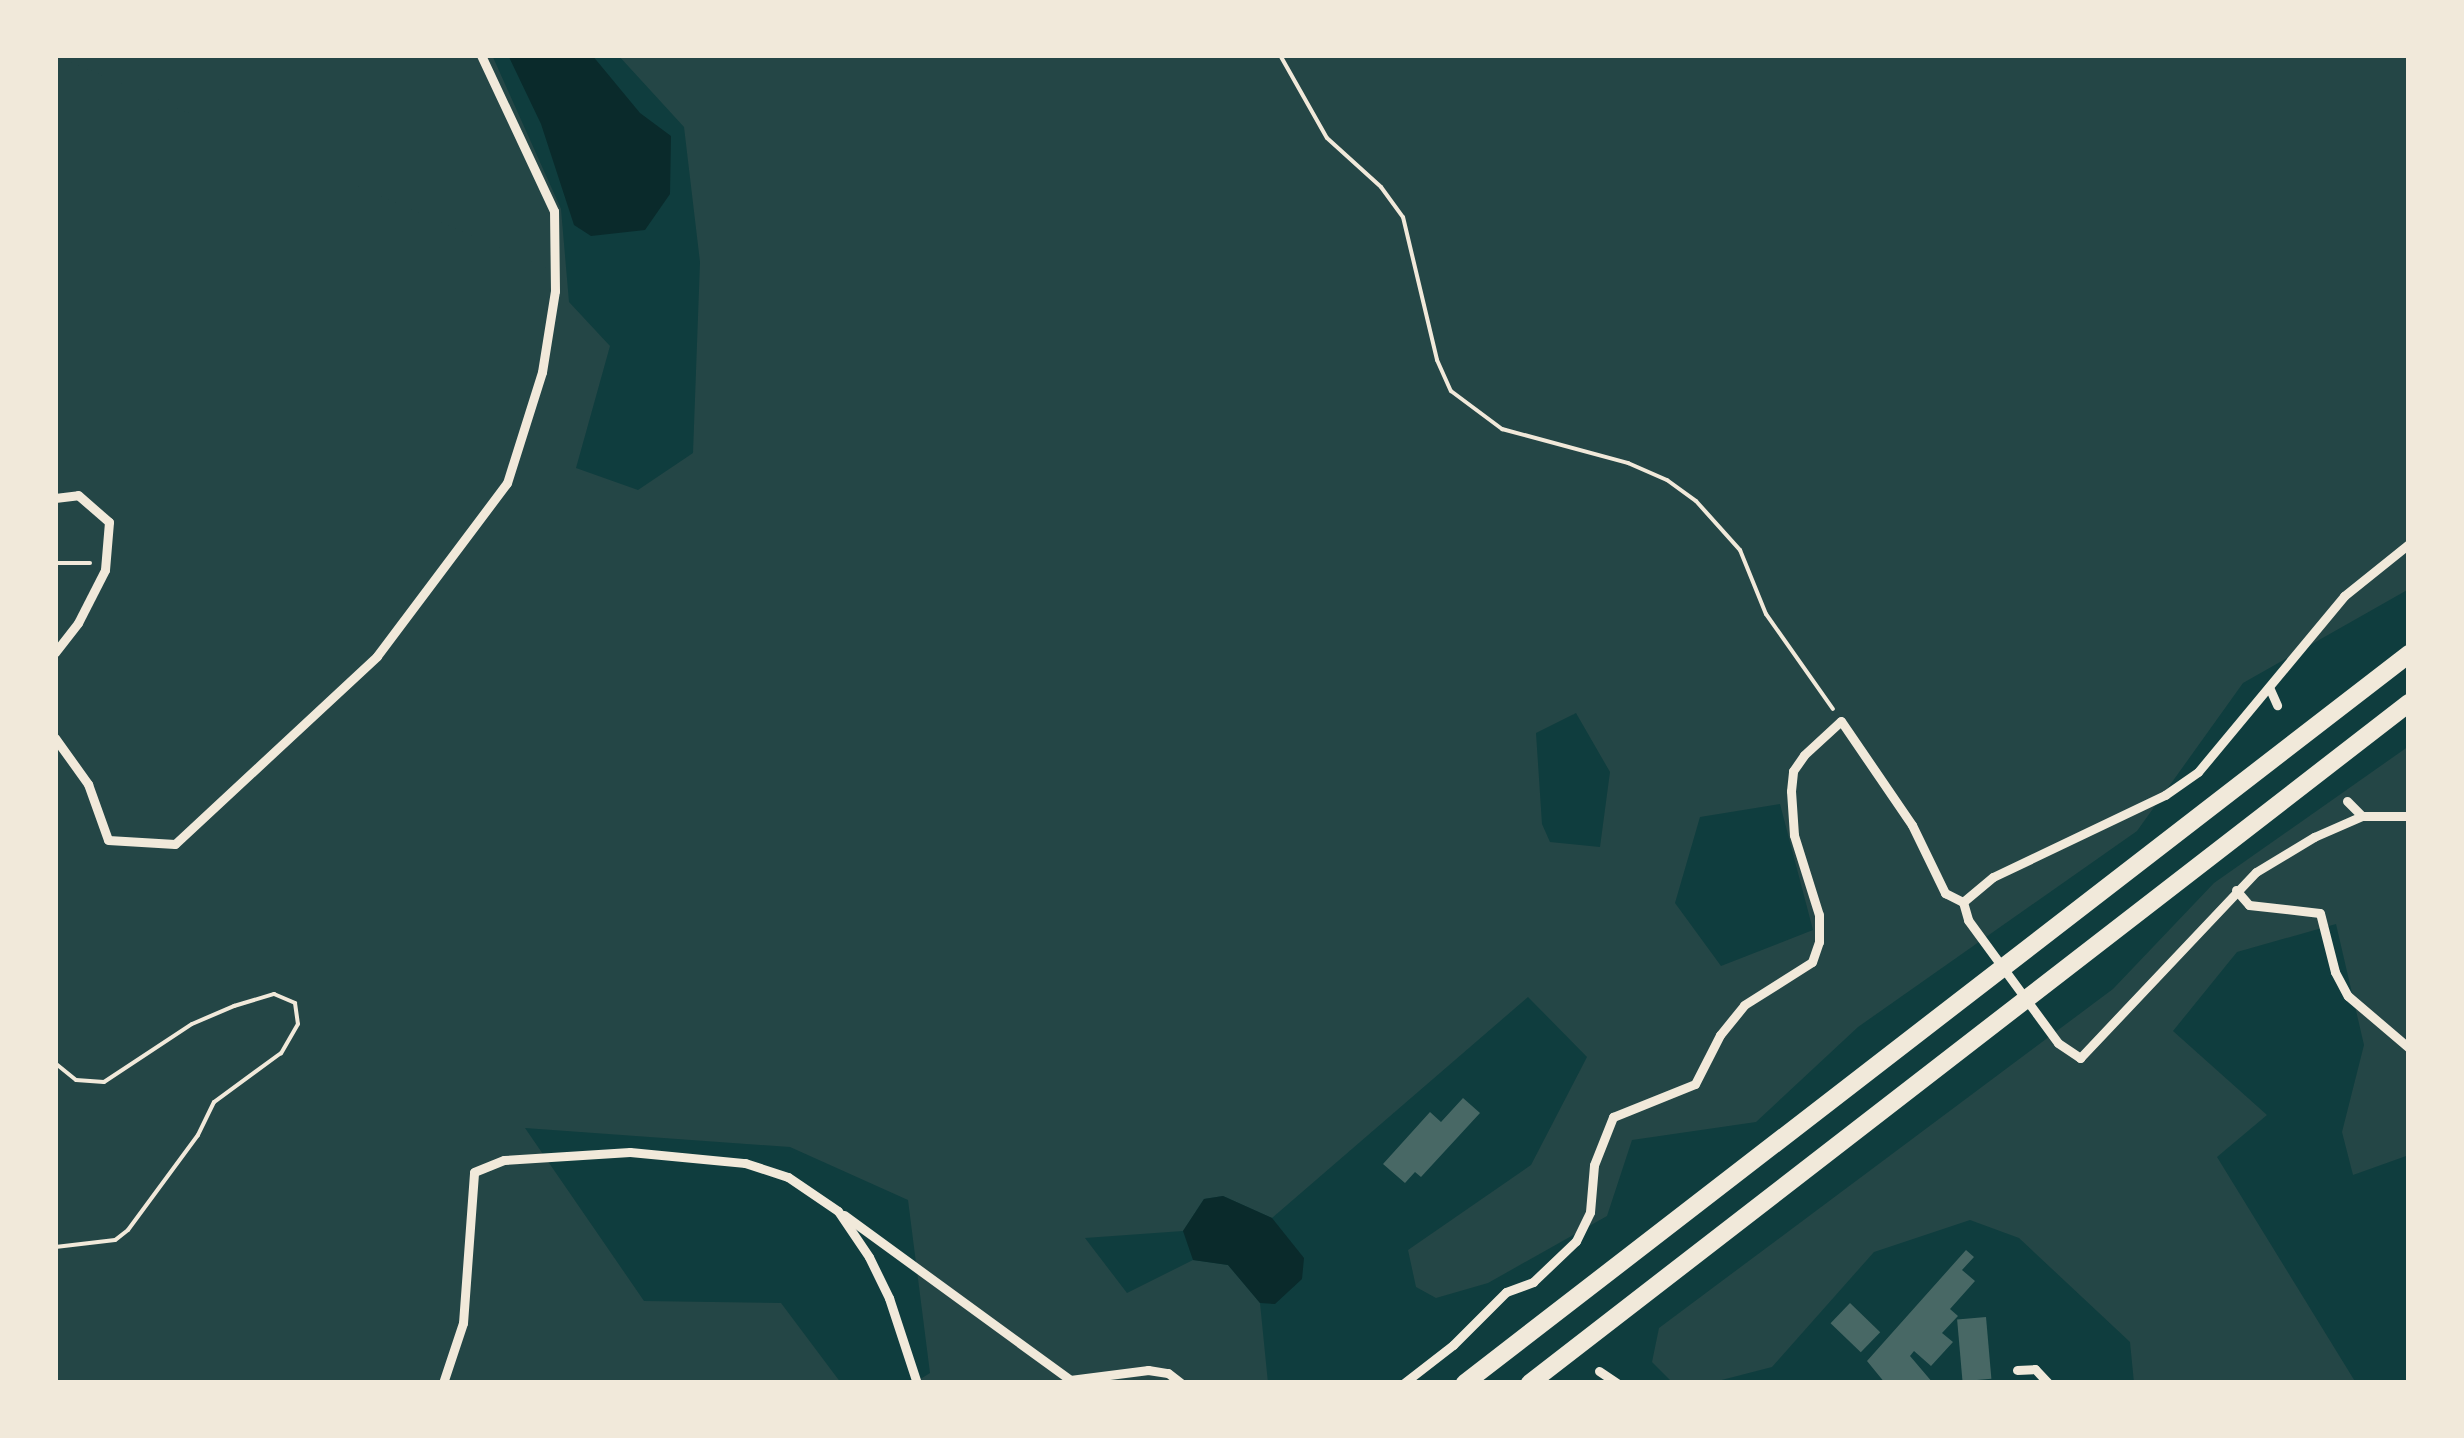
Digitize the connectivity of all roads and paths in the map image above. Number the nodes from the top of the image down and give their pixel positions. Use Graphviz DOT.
graph roads {
  1 [pos="481,55"];
  2 [pos="1280,55"];
  3 [pos="55,498"];
  4 [pos="2409,544"];
  5 [pos="55,563"];
  6 [pos="106,564"];
  7 [pos="55,652"];
  8 [pos="2409,654"];
  9 [pos="2269,686"];
  10 [pos="2409,703"];
  11 [pos="2277,705"];
  12 [pos="1841,720"];
  13 [pos="55,738"];
  14 [pos="2346,800"];
  15 [pos="2362,816"];
  16 [pos="2409,816"];
  17 [pos="2236,890"];
  18 [pos="1963,902"];
  19 [pos="2409,1048"];
  20 [pos="55,1063"];
  21 [pos="838,1211"];
  22 [pos="55,1247"];
  23 [pos="2017,1370"];
  24 [pos="1599,1372"];
  25 [pos="443,1383"];
  26 [pos="917,1383"];
  27 [pos="1181,1383"];
  28 [pos="1404,1383"];
  29 [pos="1465,1383"];
  30 [pos="1530,1383"];
  31 [pos="1616,1383"];
  32 [pos="2048,1383"];
  1 -- 13 [label="street"];
  2 -- 12 [label="path"];
  3 -- 6 [label="street"];
  4 -- 9 [label="street"];
  5 -- 6 [label="path"];
  6 -- 7 [label="street"];
  8 -- 29 [label="highway"];
  9 -- 11 [label="street"];
  9 -- 18 [label="street"];
  10 -- 30 [label="highway"];
  12 -- 18 [label="street"];
  12 -- 28 [label="street"];
  14 -- 15 [label="street"];
  15 -- 16 [label="street"];
  15 -- 17 [label="street"];
  17 -- 18 [label="street"];
  17 -- 19 [label="street"];
  20 -- 22 [label="path"];
  21 -- 25 [label="street"];
  21 -- 26 [label="street"];
  21 -- 27 [label="street"];
  23 -- 32 [label="street"];
  24 -- 31 [label="street"];
}
